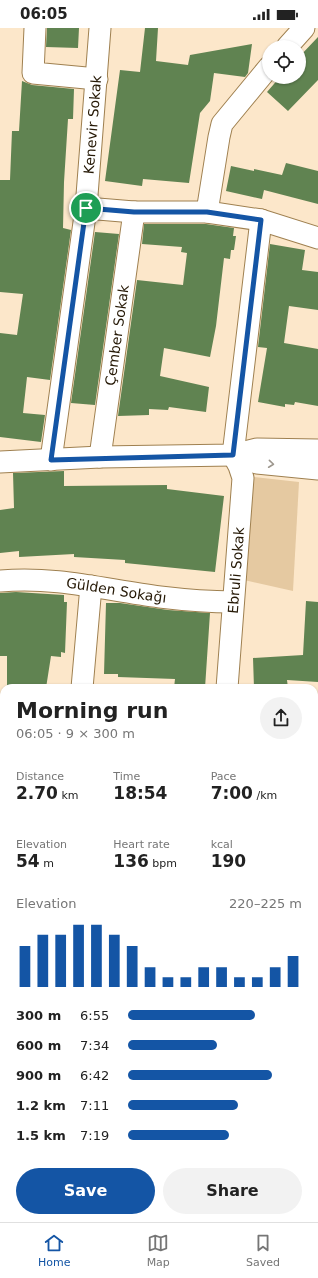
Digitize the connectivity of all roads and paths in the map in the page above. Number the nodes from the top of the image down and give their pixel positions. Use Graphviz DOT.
graph roads {
  1 [pos="35,28"];
  2 [pos="100,28"];
  3 [pos="304,28"];
  4 [pos="293,40"];
  5 [pos="262,75"];
  6 [pos="97,79"];
  7 [pos="86,208"];
  8 [pos="134,212"];
  9 [pos="207,212"];
  10 [pos="261,220"];
  11 [pos="318,238"];
  12 [pos="318,450"];
  13 [pos="233,455"];
  14 [pos="100,458"];
  15 [pos="51,460"];
  16 [pos="0,462"];
  17 [pos="318,469"];
  18 [pos="0,581"];
  19 [pos="91,586"];
  20 [pos="234,602"];
  21 [pos="82,684"];
  22 [pos="227,684"];
  1 -- 6 [label="street"];
  2 -- 6 [label="street, Kenevir Sokak"];
  3 -- 4 [label="street"];
  5 -- 9 [label="street"];
  6 -- 7 [label="street, Kenevir Sokak"];
  7 -- 8 [label="street"];
  7 -- 15 [label="street, Kenevir Sokak"];
  8 -- 9 [label="street"];
  8 -- 14 [label="street, Çember Sokak"];
  9 -- 10 [label="street"];
  10 -- 11 [label="street"];
  10 -- 13 [label="street"];
  12 -- 13 [label="street"];
  13 -- 14 [label="street"];
  13 -- 17 [label="street, one-way"];
  13 -- 20 [label="street, Ebruli Sokak"];
  14 -- 15 [label="street"];
  15 -- 16 [label="street"];
  18 -- 19 [label="street, Gülden Sokağı"];
  19 -- 20 [label="street, Gülden Sokağı"];
  19 -- 21 [label="street"];
  20 -- 22 [label="street, Ebruli Sokak"];
}
